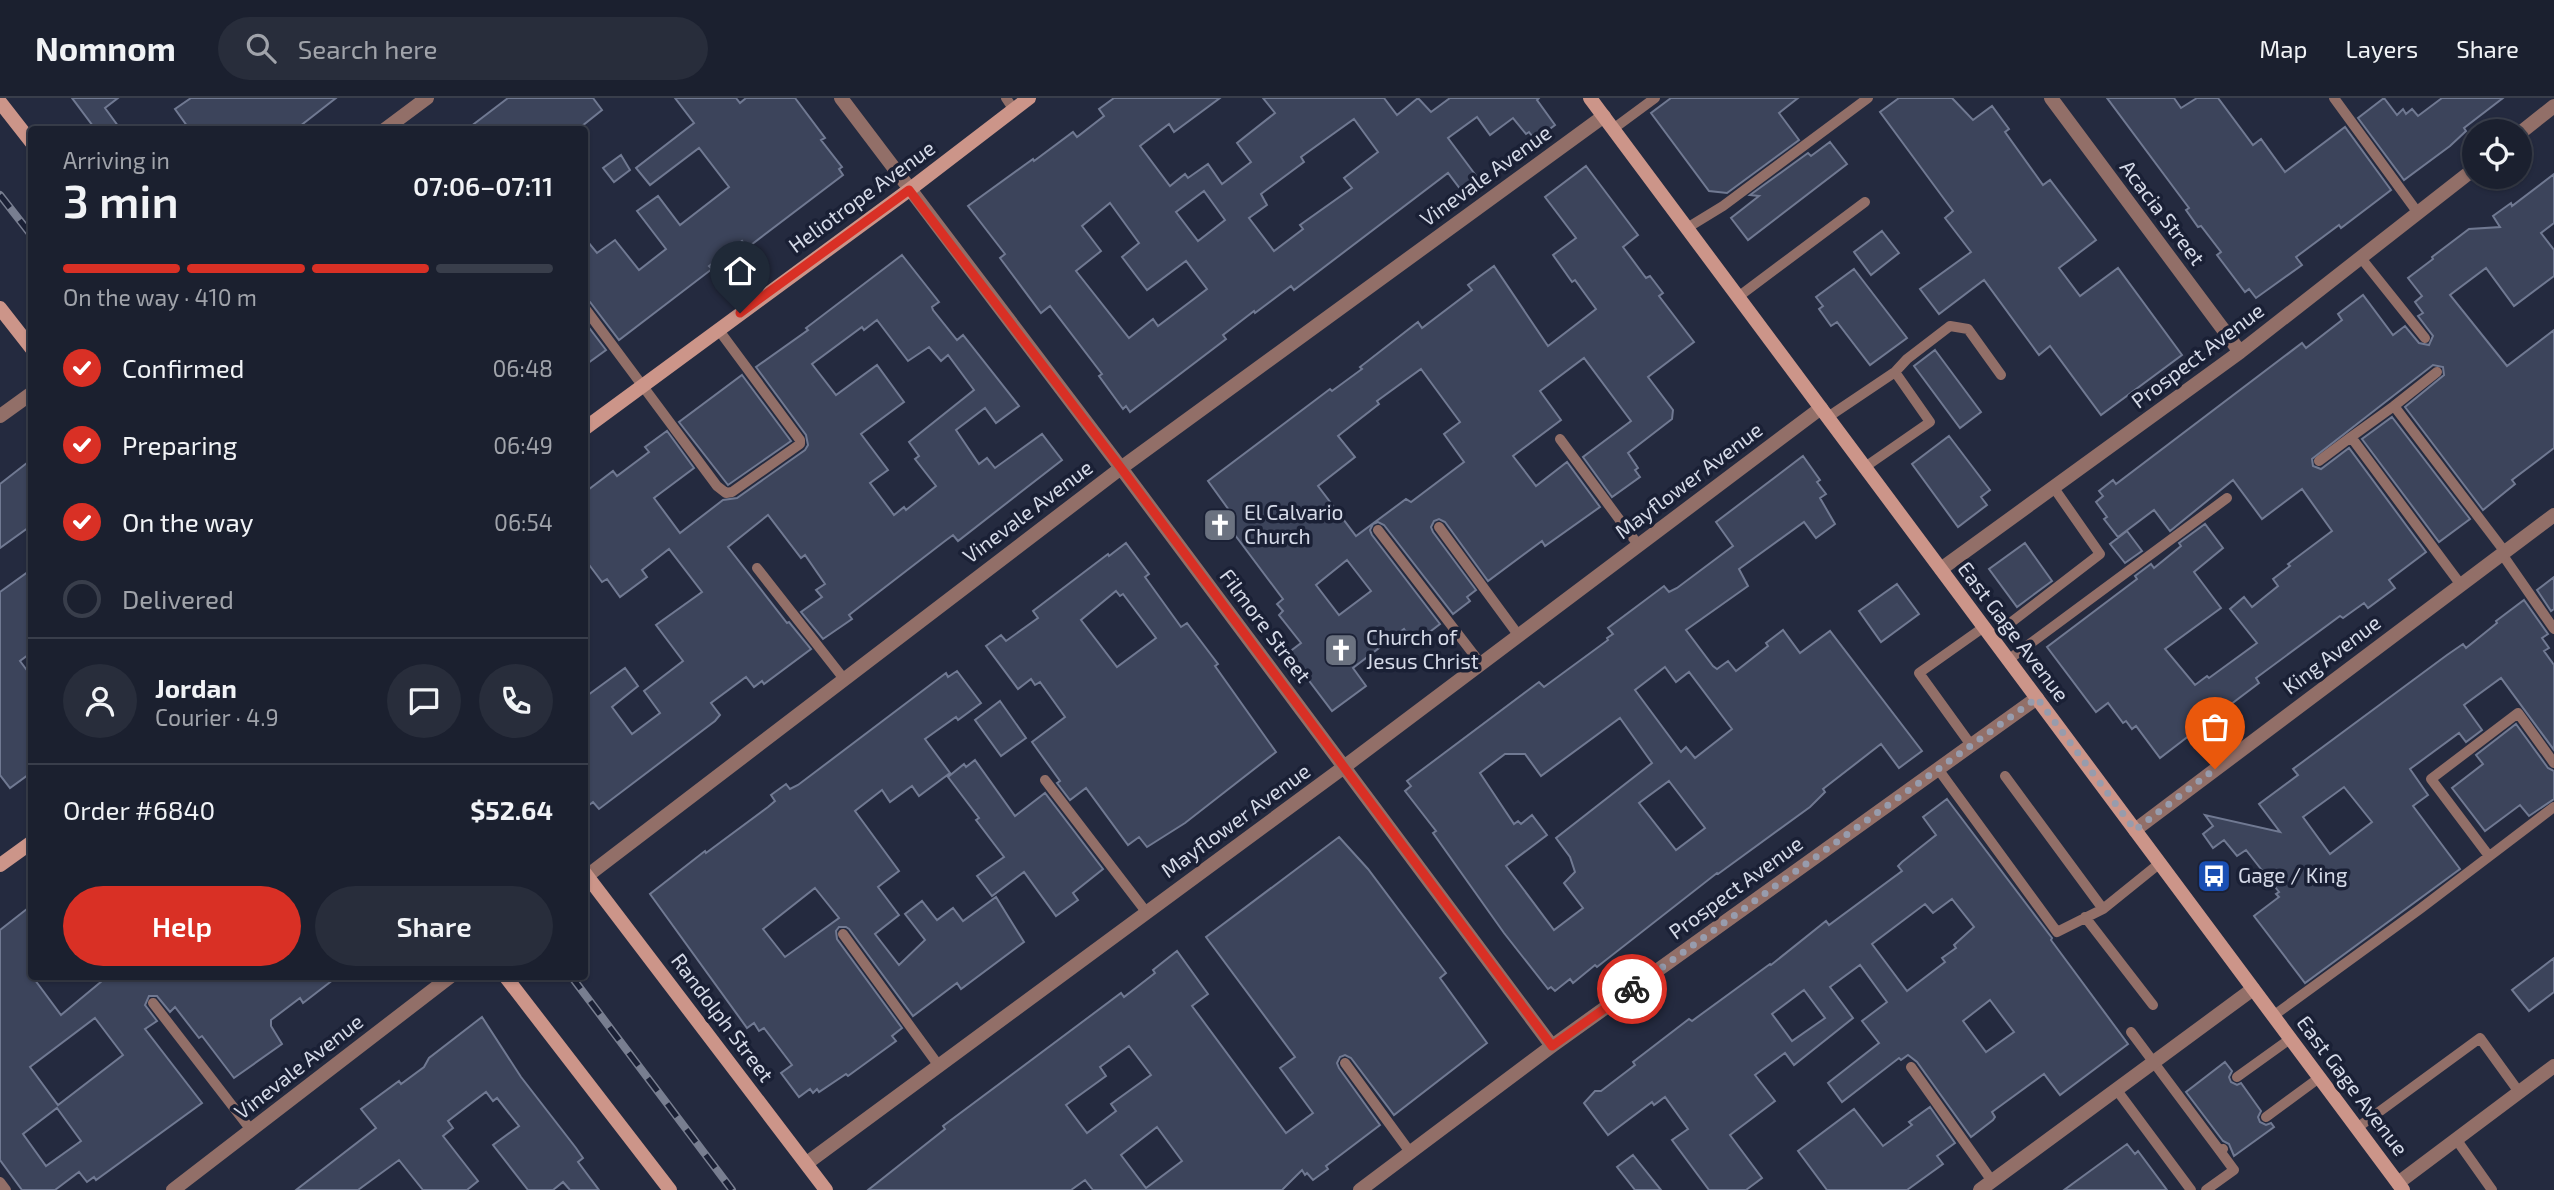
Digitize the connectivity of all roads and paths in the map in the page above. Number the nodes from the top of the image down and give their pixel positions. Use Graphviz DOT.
graph roads {
  1 [pos="427,98"];
  2 [pos="841,98"];
  3 [pos="1029,98"];
  4 [pos="1590,98"];
  5 [pos="1655,98"];
  6 [pos="1868,98"];
  7 [pos="2051,98"];
  8 [pos="2334,98"];
  9 [pos="0,102"];
  10 [pos="1010,104"];
  11 [pos="2551,104"];
  12 [pos="1604,116"];
  13 [pos="2532,122"];
  14 [pos="389,126"];
  15 [pos="1613,129"];
  16 [pos="28,138"];
  17 [pos="2462,178"];
  18 [pos="909,190"];
  19 [pos="1865,202"];
  20 [pos="2418,213"];
  21 [pos="1687,228"];
  22 [pos="2361,258"];
  23 [pos="1738,297"];
  24 [pos="0,308"];
  25 [pos="588,312"];
  26 [pos="718,329"];
  27 [pos="2425,338"];
  28 [pos="28,344"];
  29 [pos="2240,352"];
  30 [pos="1895,372"];
  31 [pos="2437,372"];
  32 [pos="2001,375"];
  33 [pos="643,385"];
  34 [pos="28,396"];
  35 [pos="2394,405"];
  36 [pos="1824,413"];
  37 [pos="0,416"];
  38 [pos="588,426"];
  39 [pos="2351,437"];
  40 [pos="1560,439"];
  41 [pos="2319,461"];
  42 [pos="1865,467"];
  43 [pos="1121,468"];
  44 [pos="2053,488"];
  45 [pos="2227,498"];
  46 [pos="2554,515"];
  47 [pos="1439,527"];
  48 [pos="1378,530"];
  49 [pos="1639,546"];
  50 [pos="2503,553"];
  51 [pos="757,568"];
  52 [pos="1941,569"];
  53 [pos="2461,585"];
  54 [pos="2554,629"];
  55 [pos="1988,632"];
  56 [pos="1519,636"];
  57 [pos="2008,660"];
  58 [pos="1481,664"];
  59 [pos="844,679"];
  60 [pos="2037,698"];
  61 [pos="1971,745"];
  62 [pos="2554,763"];
  63 [pos="1344,767"];
  64 [pos="1938,769"];
  65 [pos="2005,776"];
  66 [pos="1045,780"];
  67 [pos="2554,807"];
  68 [pos="2135,830"];
  69 [pos="28,845"];
  70 [pos="2489,856"];
  71 [pos="2160,863"];
  72 [pos="0,865"];
  73 [pos="588,872"];
  74 [pos="588,877"];
  75 [pos="2103,909"];
  76 [pos="1147,913"];
  77 [pos="2085,917"];
  78 [pos="843,934"];
  79 [pos="446,980"];
  80 [pos="508,980"];
  81 [pos="2253,989"];
  82 [pos="153,1003"];
  83 [pos="2153,1005"];
  84 [pos="2273,1016"];
  85 [pos="2131,1032"];
  86 [pos="2290,1039"];
  87 [pos="1552,1046"];
  88 [pos="2154,1061"];
  89 [pos="1345,1063"];
  90 [pos="939,1066"];
  91 [pos="2554,1066"];
  92 [pos="1911,1067"];
  93 [pos="2237,1077"];
  94 [pos="2319,1078"];
  95 [pos="2116,1089"];
  96 [pos="2519,1092"];
  97 [pos="2266,1117"];
  98 [pos="2357,1128"];
  99 [pos="251,1130"];
  100 [pos="2456,1139"];
  101 [pos="1410,1152"];
  102 [pos="807,1163"];
  103 [pos="0,1182"];
  104 [pos="1986,1185"];
  105 [pos="2400,1186"];
  106 [pos="6,1190"];
  107 [pos="173,1190"];
  108 [pos="670,1190"];
  109 [pos="826,1190"];
  110 [pos="1360,1190"];
  111 [pos="2191,1190"];
  112 [pos="2206,1190"];
  113 [pos="2492,1190"];
  1 -- 14 [label="street"];
  2 -- 18 [label="street, Filmore Street"];
  3 -- 10 [label="street, Heliotrope Avenue"];
  4 -- 12 [label="street, East Gage Avenue"];
  5 -- 15 [label="lane"];
  6 -- 21 [label="lane"];
  7 -- 29 [label="street, Acacia Street"];
  8 -- 20 [label="lane"];
  9 -- 16 [label="street"];
  10 -- 18 [label="street, Heliotrope Avenue"];
  11 -- 13 [label="street"];
  12 -- 15 [label="street, East Gage Avenue"];
  12 -- 43 [label="street, Vinevale Avenue"];
  15 -- 21 [label="street, East Gage Avenue"];
  17 -- 20 [label="street, Prospect Avenue"];
  18 -- 26 [label="street, Heliotrope Avenue"];
  18 -- 43 [label="street, Filmore Street"];
  19 -- 23 [label="lane"];
  20 -- 22 [label="street, Prospect Avenue"];
  21 -- 23 [label="street, East Gage Avenue"];
  22 -- 27 [label="lane"];
  22 -- 29 [label="street, Prospect Avenue"];
  23 -- 36 [label="street, East Gage Avenue"];
  24 -- 28 [label="street"];
  25 -- 33 [label="lane"];
  26 -- 33 [label="street, Heliotrope Avenue"];
  26 -- 33 [label="lane"];
  29 -- 44 [label="street, Prospect Avenue"];
  30 -- 32 [label="lane"];
  30 -- 36 [label="lane"];
  30 -- 42 [label="lane"];
  31 -- 35 [label="lane"];
  33 -- 38 [label="street, Heliotrope Avenue"];
  34 -- 37 [label="street"];
  35 -- 39 [label="lane"];
  35 -- 50 [label="lane"];
  36 -- 42 [label="street, East Gage Avenue"];
  36 -- 49 [label="street, Mayflower Avenue"];
  39 -- 41 [label="lane"];
  39 -- 53 [label="lane"];
  40 -- 49 [label="lane"];
  42 -- 52 [label="street, East Gage Avenue"];
  43 -- 59 [label="street, Vinevale Avenue"];
  43 -- 63 [label="street, Filmore Street"];
  44 -- 52 [label="street, Prospect Avenue"];
  44 -- 55 [label="lane"];
  45 -- 57 [label="lane"];
  46 -- 50 [label="street, King Avenue"];
  47 -- 56 [label="lane"];
  48 -- 58 [label="lane"];
  49 -- 56 [label="street, Mayflower Avenue"];
  50 -- 53 [label="street, King Avenue"];
  50 -- 54 [label="lane"];
  51 -- 59 [label="lane"];
  52 -- 55 [label="street, East Gage Avenue"];
  53 -- 68 [label="street, King Avenue"];
  55 -- 57 [label="street, East Gage Avenue"];
  55 -- 61 [label="lane"];
  56 -- 58 [label="street, Mayflower Avenue"];
  57 -- 60 [label="street, East Gage Avenue"];
  58 -- 63 [label="street, Mayflower Avenue"];
  59 -- 73 [label="street, Vinevale Avenue"];
  60 -- 61 [label="street, Prospect Avenue"];
  60 -- 68 [label="street, East Gage Avenue"];
  61 -- 64 [label="street, Prospect Avenue"];
  62 -- 70 [label="lane"];
  63 -- 76 [label="street, Mayflower Avenue"];
  63 -- 87 [label="street, Filmore Street"];
  64 -- 77 [label="lane"];
  64 -- 87 [label="street, Prospect Avenue"];
  65 -- 75 [label="lane"];
  66 -- 76 [label="lane"];
  67 -- 70 [label="lane"];
  68 -- 71 [label="street, East Gage Avenue"];
  69 -- 72 [label="street"];
  70 -- 84 [label="lane"];
  71 -- 75 [label="lane"];
  71 -- 81 [label="street, East Gage Avenue"];
  74 -- 102 [label="street, Randolph Street"];
  75 -- 77 [label="lane"];
  76 -- 90 [label="street, Mayflower Avenue"];
  77 -- 83 [label="lane"];
  78 -- 90 [label="lane"];
  79 -- 99 [label="street, Vinevale Avenue"];
  80 -- 108 [label="street"];
  81 -- 84 [label="street, East Gage Avenue"];
  81 -- 88 [label="street"];
  82 -- 99 [label="lane"];
  84 -- 86 [label="street, East Gage Avenue"];
  85 -- 88 [label="lane"];
  86 -- 93 [label="lane"];
  86 -- 94 [label="street, East Gage Avenue"];
  87 -- 101 [label="street, Prospect Avenue"];
  88 -- 95 [label="street"];
  88 -- 112 [label="lane"];
  89 -- 101 [label="lane"];
  90 -- 102 [label="street, Mayflower Avenue"];
  91 -- 96 [label="street"];
  92 -- 104 [label="lane"];
  94 -- 97 [label="lane"];
  94 -- 98 [label="street, East Gage Avenue"];
  95 -- 104 [label="street"];
  95 -- 111 [label="lane"];
  96 -- 98 [label="lane"];
  96 -- 100 [label="street"];
  98 -- 105 [label="street, East Gage Avenue"];
  99 -- 107 [label="street, Vinevale Avenue"];
  100 -- 105 [label="street"];
  100 -- 113 [label="lane"];
  101 -- 110 [label="street, Prospect Avenue"];
  102 -- 109 [label="street, Randolph Street"];
  103 -- 106 [label="lane"];
}
